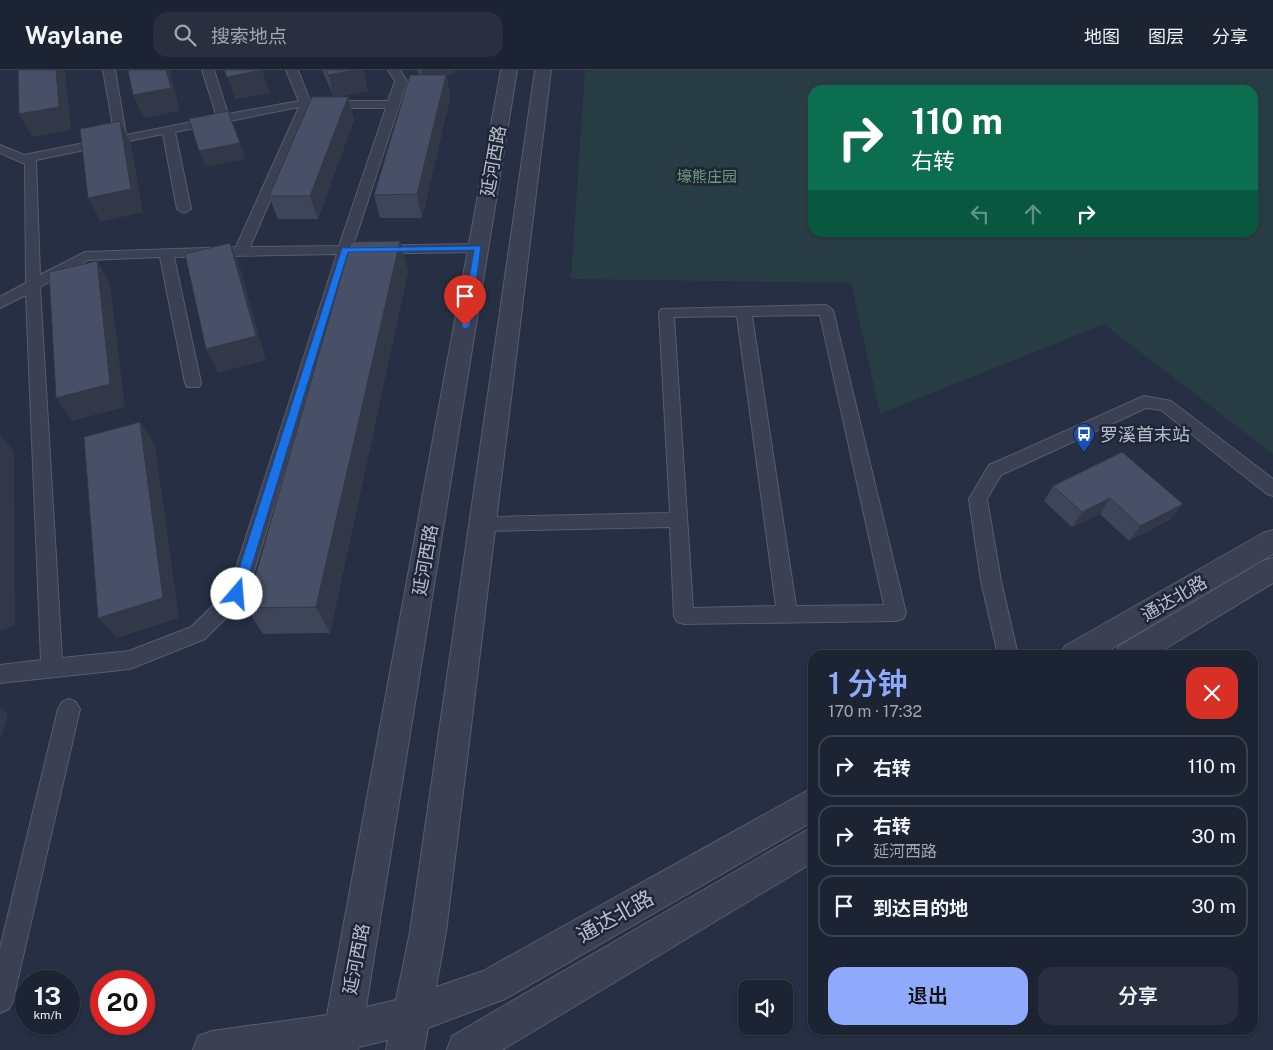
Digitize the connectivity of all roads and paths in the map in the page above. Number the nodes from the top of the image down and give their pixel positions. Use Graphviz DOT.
graph roads {
  1 [pos="109,70"];
  2 [pos="208,70"];
  3 [pos="292,70"];
  4 [pos="394,70"];
  5 [pos="509,70"];
  6 [pos="543,70"];
  7 [pos="306,104"];
  8 [pos="391,105"];
  9 [pos="224,118"];
  10 [pos="168,129"];
  11 [pos="121,139"];
  12 [pos="0,149"];
  13 [pos="22,158"];
  14 [pos="184,209"];
  15 [pos="478,248"];
  16 [pos="345,250"];
  17 [pos="241,251"];
  18 [pos="166,252"];
  19 [pos="33,284"];
  20 [pos="0,304"];
  21 [pos="744,311"];
  22 [pos="193,383"];
  23 [pos="1273,489"];
  24 [pos="679,520"];
  25 [pos="482,524"];
  26 [pos="1273,541"];
  27 [pos="1273,569"];
  28 [pos="788,614"];
  29 [pos="1007,650"];
  30 [pos="1083,650"];
  31 [pos="1137,650"];
  32 [pos="52,668"];
  33 [pos="0,674"];
  34 [pos="70,709"];
  35 [pos="808,806"];
  36 [pos="808,846"];
  37 [pos="0,1000"];
  38 [pos="408,1032"];
  39 [pos="341,1041"];
  40 [pos="212,1050"];
  41 [pos="466,1050"];
  1 -- 11 [label="lane"];
  2 -- 9 [label="lane"];
  3 -- 7 [label="lane"];
  4 -- 8 [label="lane"];
  5 -- 15 [label="street, 延河西路"];
  6 -- 25 [label="street, 延河西路"];
  7 -- 8 [label="lane"];
  7 -- 9 [label="lane"];
  7 -- 17 [label="lane"];
  8 -- 16 [label="lane"];
  9 -- 10 [label="lane"];
  10 -- 11 [label="lane"];
  10 -- 14 [label="lane"];
  11 -- 13 [label="lane"];
  12 -- 13 [label="lane"];
  13 -- 19 [label="lane"];
  15 -- 16 [label="lane"];
  15 -- 39 [label="street, 延河西路"];
  16 -- 17 [label="lane"];
  16 -- 32 [label="lane"];
  17 -- 18 [label="lane"];
  18 -- 19 [label="lane"];
  18 -- 22 [label="lane"];
  19 -- 20 [label="lane"];
  19 -- 32 [label="lane"];
  21 -- 24 [label="lane"];
  21 -- 28 [label="lane"];
  21 -- 28 [label="lane"];
  23 -- 29 [label="lane"];
  24 -- 25 [label="lane"];
  24 -- 28 [label="lane"];
  25 -- 38 [label="street, 延河西路"];
  26 -- 30 [label="street, 通达北路"];
  27 -- 31 [label="street, 通达北路"];
  32 -- 33 [label="lane"];
  34 -- 37 [label="lane"];
  35 -- 38 [label="street, 通达北路"];
  36 -- 41 [label="street, 通达北路"];
  38 -- 39 [label="street, 通达北路"];
  39 -- 40 [label="street, 通达北路"];
}
